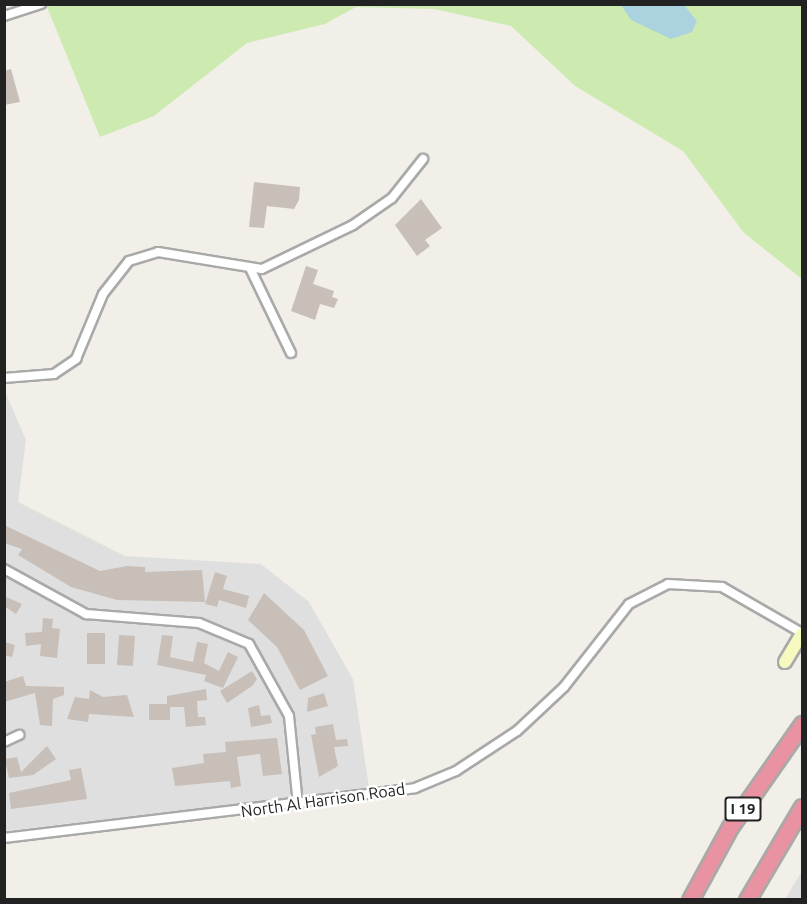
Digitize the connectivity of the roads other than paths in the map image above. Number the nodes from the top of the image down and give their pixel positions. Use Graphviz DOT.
graph roads {
  1 [pos="41,4"];
  2 [pos="6,12"];
  3 [pos="423,159"];
  4 [pos="251,270"];
  5 [pos="291,353"];
  6 [pos="4,378"];
  7 [pos="4,569"];
  8 [pos="802,634"];
  9 [pos="785,662"];
  10 [pos="802,724"];
  11 [pos="19,735"];
  12 [pos="4,742"];
  13 [pos="298,805"];
  14 [pos="802,807"];
  15 [pos="4,838"];
  16 [pos="690,900"];
  17 [pos="747,900"];
  1 -- 2 [label="street"];
  3 -- 4 [label="street"];
  4 -- 5 [label="street"];
  4 -- 6 [label="street"];
  7 -- 13 [label="street"];
  8 -- 9 [label="street"];
  8 -- 13 [label="street, North Al Harrison Road"];
  10 -- 16 [label="highway, I 19"];
  11 -- 12 [label="street"];
  13 -- 15 [label="street, North Al Harrison Road"];
  14 -- 17 [label="highway"];
}
